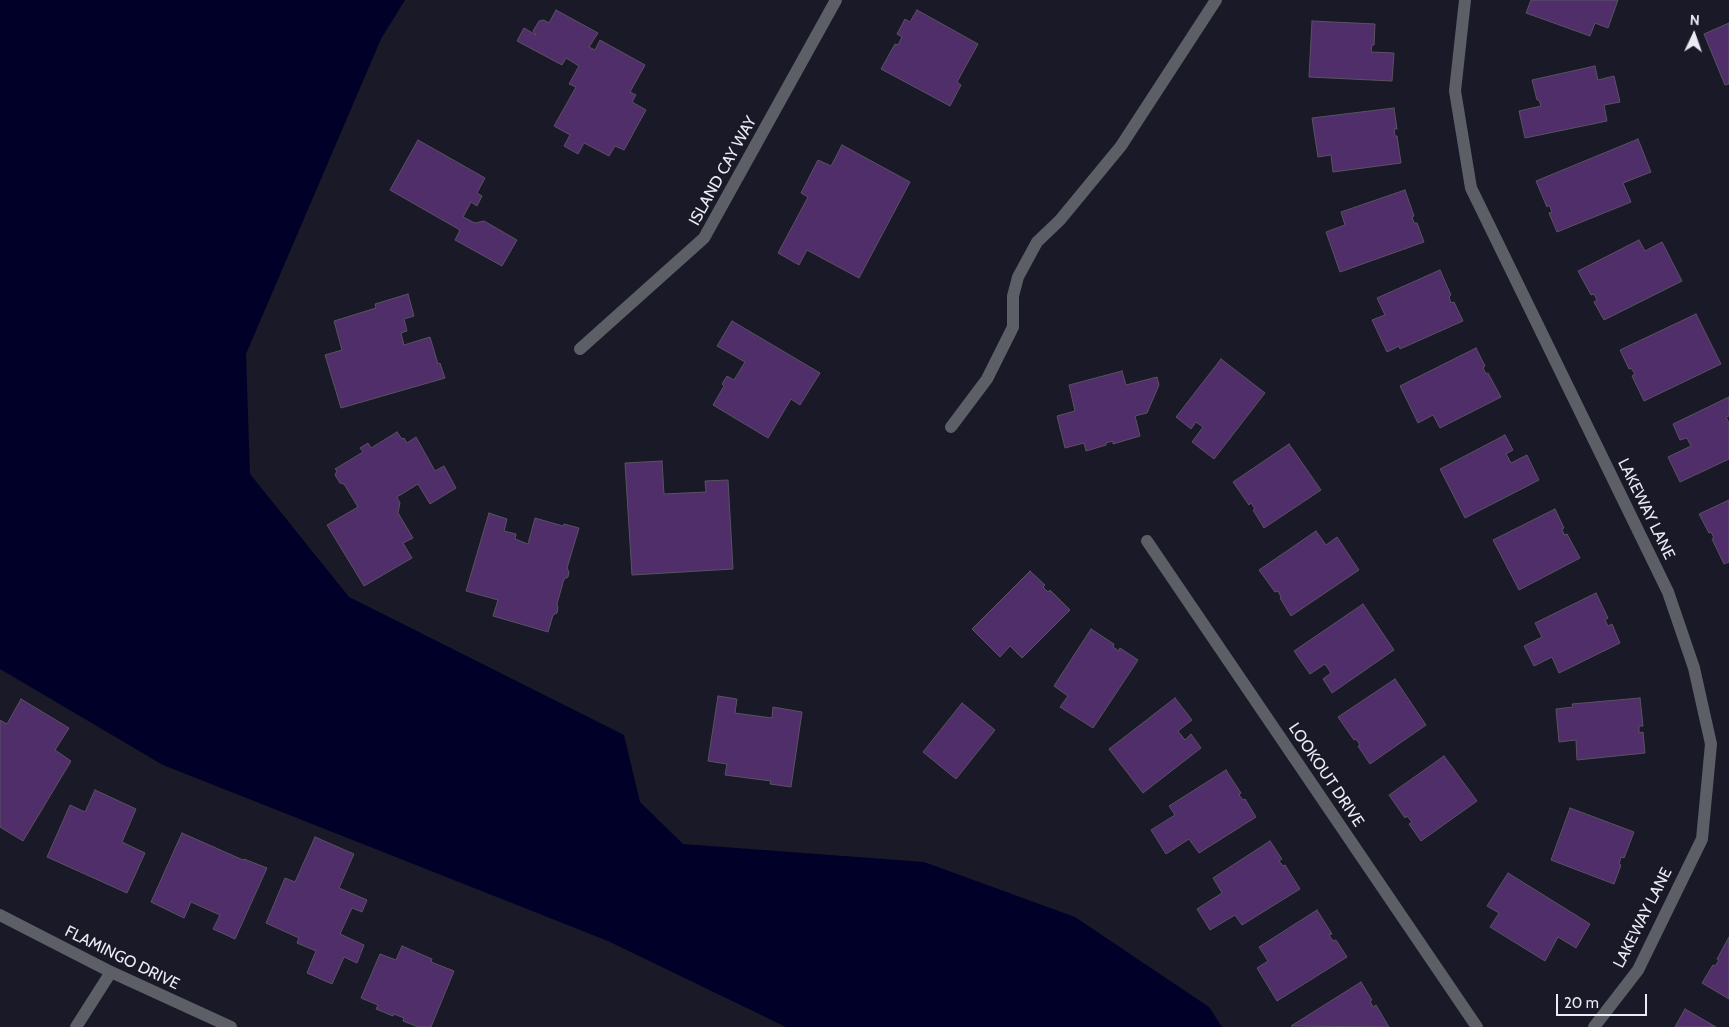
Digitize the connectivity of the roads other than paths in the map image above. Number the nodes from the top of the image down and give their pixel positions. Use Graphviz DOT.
graph roads {
  1 [pos="836,0"];
  2 [pos="1216,0"];
  3 [pos="1465,0"];
  4 [pos="580,349"];
  5 [pos="951,427"];
  6 [pos="1147,541"];
  7 [pos="0,915"];
  8 [pos="111,972"];
  9 [pos="76,1027"];
  10 [pos="231,1027"];
  11 [pos="1477,1027"];
  12 [pos="1594,1027"];
  1 -- 4 [label="street, ISLAND CAY WAY"];
  2 -- 5 [label="street"];
  3 -- 12 [label="street, LAKEWAY LANE"];
  6 -- 11 [label="street, LOOKOUT DRIVE"];
  7 -- 8 [label="street, FLAMINGO DRIVE"];
  8 -- 9 [label="street"];
  8 -- 10 [label="street, FLAMINGO DRIVE"];
}
